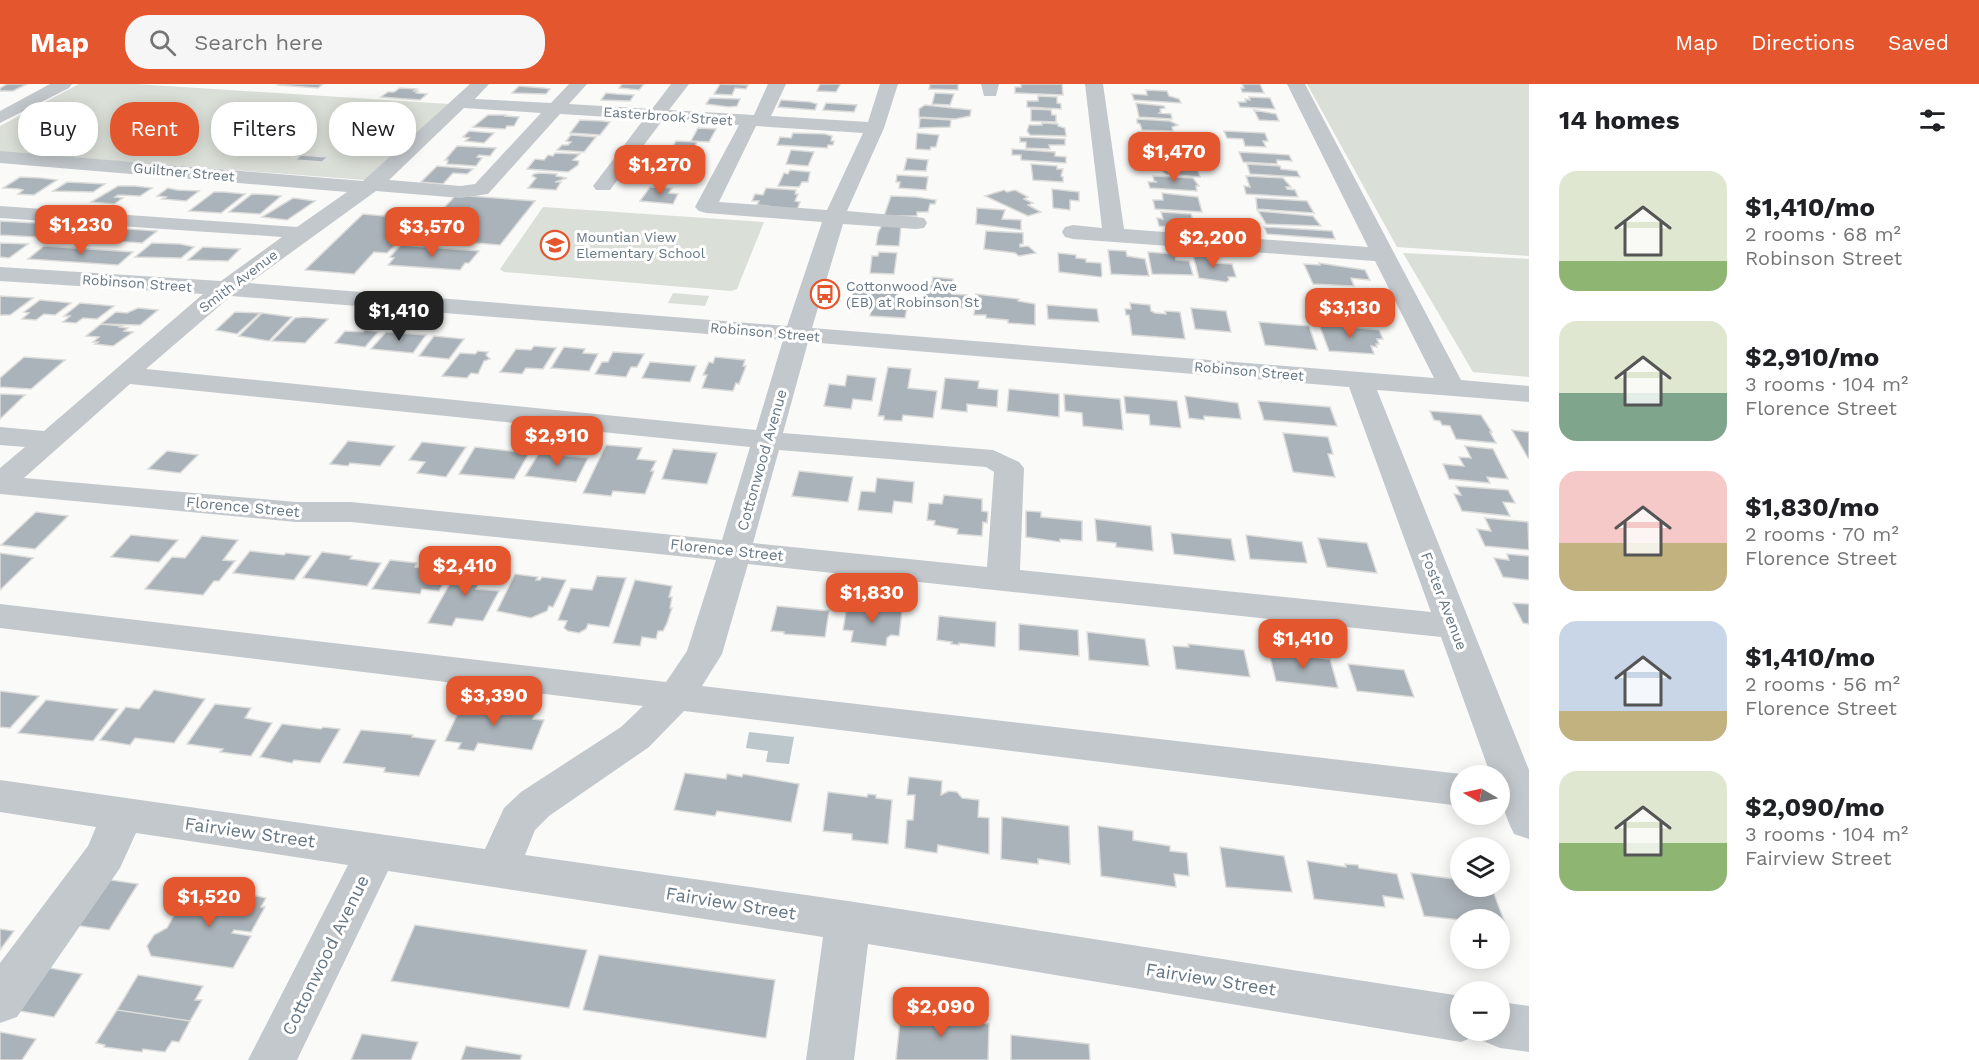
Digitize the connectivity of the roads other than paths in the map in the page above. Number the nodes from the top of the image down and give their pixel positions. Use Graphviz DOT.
graph roads {
  1 [pos="63,84"];
  2 [pos="480,84"];
  3 [pos="578,84"];
  4 [pos="680,84"];
  5 [pos="777,84"];
  6 [pos="889,84"];
  7 [pos="1094,84"];
  8 [pos="1296,84"];
  9 [pos="461,103"];
  10 [pos="557,108"];
  11 [pos="658,115"];
  12 [pos="0,118"];
  13 [pos="755,121"];
  14 [pos="875,128"];
  15 [pos="0,158"];
  16 [pos="369,186"];
  17 [pos="603,186"];
  18 [pos="0,212"];
  19 [pos="834,217"];
  20 [pos="916,223"];
  21 [pos="1073,232"];
  22 [pos="300,234"];
  23 [pos="1114,235"];
  24 [pos="1384,255"];
  25 [pos="0,274"];
  26 [pos="226,288"];
  27 [pos="797,335"];
  28 [pos="123,375"];
  29 [pos="1360,380"];
  30 [pos="1452,388"];
  31 [pos="1529,394"];
  32 [pos="0,436"];
  33 [pos="50,440"];
  34 [pos="767,440"];
  35 [pos="0,485"];
  36 [pos="735,550"];
  37 [pos="1003,579"];
  38 [pos="0,616"];
  39 [pos="1453,626"];
  40 [pos="674,698"];
  41 [pos="1450,789"];
  42 [pos="0,796"];
  43 [pos="1516,805"];
  44 [pos="126,814"];
  45 [pos="376,851"];
  46 [pos="498,868"];
  47 [pos="848,921"];
  48 [pos="0,1001"];
  49 [pos="1450,1016"];
  50 [pos="1510,1026"];
  51 [pos="1529,1029"];
  52 [pos="272,1060"];
  53 [pos="830,1060"];
  1 -- 12 [label="street"];
  2 -- 9 [label="street, Smith Avenue"];
  3 -- 10 [label="street"];
  4 -- 11 [label="street"];
  5 -- 13 [label="street"];
  6 -- 14 [label="street, Cottonwood Avenue"];
  7 -- 23 [label="street"];
  8 -- 24 [label="street"];
  9 -- 10 [label="street, Easterbrook Street"];
  9 -- 16 [label="street, Smith Avenue"];
  10 -- 11 [label="street, Easterbrook Street"];
  10 -- 16 [label="street, Guiltner Street"];
  11 -- 13 [label="street, Easterbrook Street"];
  11 -- 17 [label="street"];
  13 -- 14 [label="street, Easterbrook Street"];
  13 -- 19 [label="street"];
  14 -- 19 [label="street, Cottonwood Avenue"];
  15 -- 16 [label="street, Guiltner Street"];
  16 -- 22 [label="street, Smith Avenue"];
  18 -- 22 [label="street"];
  19 -- 20 [label="street"];
  19 -- 27 [label="street, Cottonwood Avenue"];
  21 -- 23 [label="street"];
  22 -- 26 [label="street, Smith Avenue"];
  23 -- 24 [label="street"];
  24 -- 30 [label="street"];
  25 -- 26 [label="street, Robinson Street"];
  26 -- 27 [label="street, Robinson Street"];
  26 -- 28 [label="street, Smith Avenue"];
  27 -- 29 [label="street, Robinson Street"];
  27 -- 34 [label="street, Cottonwood Avenue"];
  28 -- 33 [label="street, Smith Avenue"];
  28 -- 34 [label="street"];
  29 -- 30 [label="street, Robinson Street"];
  29 -- 39 [label="street, Foster Avenue"];
  30 -- 31 [label="street, Robinson Street"];
  32 -- 33 [label="street"];
  33 -- 35 [label="street, Smith Avenue"];
  34 -- 36 [label="street, Cottonwood Avenue"];
  34 -- 37 [label="street"];
  35 -- 36 [label="street, Florence Street"];
  36 -- 37 [label="street, Florence Street"];
  36 -- 40 [label="street, Cottonwood Avenue"];
  37 -- 39 [label="street, Florence Street"];
  38 -- 40 [label="street"];
  39 -- 43 [label="street, Foster Avenue"];
  40 -- 41 [label="street"];
  40 -- 46 [label="street, Cottonwood Avenue"];
  42 -- 44 [label="street, Fairview Street"];
  44 -- 45 [label="street, Fairview Street"];
  44 -- 48 [label="street"];
  45 -- 46 [label="street, Fairview Street"];
  45 -- 52 [label="street, Cottonwood Avenue"];
  46 -- 47 [label="street, Fairview Street"];
  47 -- 49 [label="street, Fairview Street"];
  47 -- 53 [label="street"];
  50 -- 51 [label="street"];
}
